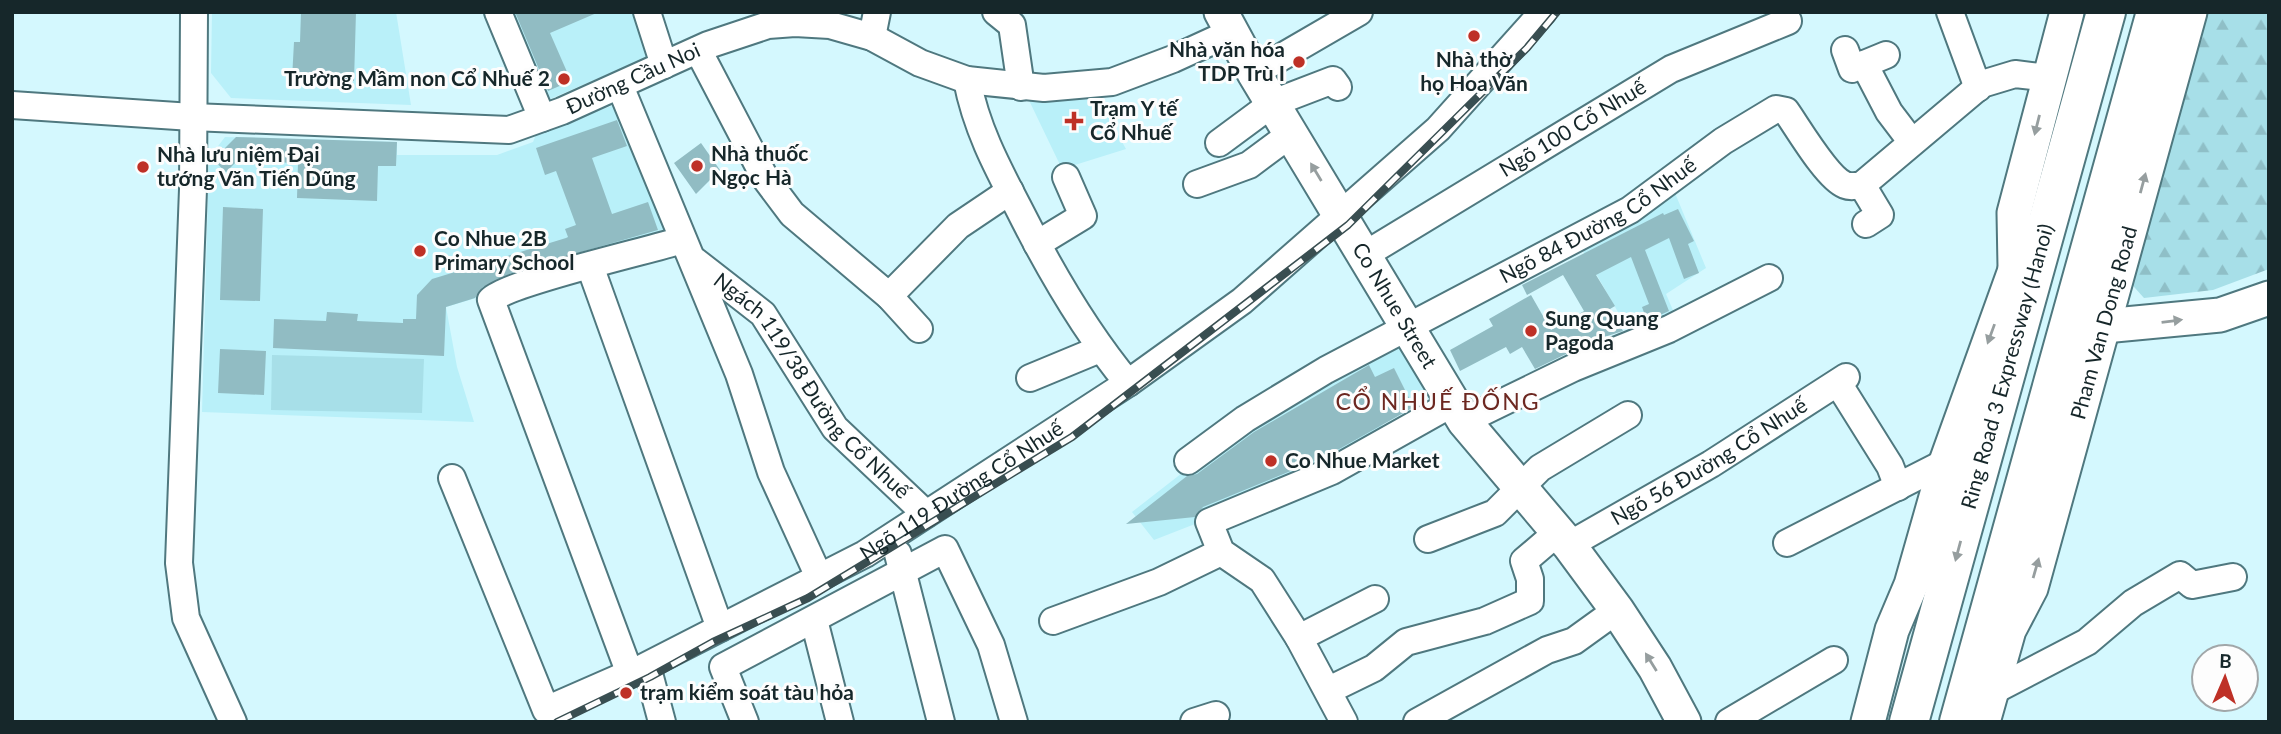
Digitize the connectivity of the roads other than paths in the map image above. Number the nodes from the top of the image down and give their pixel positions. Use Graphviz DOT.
graph roads {
  1 [pos="194,12"];
  2 [pos="498,12"];
  3 [pos="647,12"];
  4 [pos="996,12"];
  5 [pos="1359,12"];
  6 [pos="1542,12"];
  7 [pos="1950,12"];
  8 [pos="2067,12"];
  9 [pos="2099,12"];
  10 [pos="2106,12"];
  11 [pos="2158,12"];
  12 [pos="2190,12"];
  13 [pos="1788,20"];
  14 [pos="1227,22"];
  15 [pos="875,25"];
  16 [pos="698,50"];
  17 [pos="1865,56"];
  18 [pos="664,65"];
  19 [pos="1254,73"];
  20 [pos="2049,78"];
  21 [pos="967,80"];
  22 [pos="620,86"];
  23 [pos="1021,87"];
  24 [pos="1338,87"];
  25 [pos="1978,88"];
  26 [pos="1273,103"];
  27 [pos="12,105"];
  28 [pos="192,117"];
  29 [pos="542,118"];
  30 [pos="1292,133"];
  31 [pos="1911,141"];
  32 [pos="1219,144"];
  33 [pos="1066,177"];
  34 [pos="1196,184"];
  35 [pos="1861,185"];
  36 [pos="1010,191"];
  37 [pos="1340,213"];
  38 [pos="1866,224"];
  39 [pos="1037,244"];
  40 [pos="688,251"];
  41 [pos="1366,254"];
  42 [pos="590,266"];
  43 [pos="2015,270"];
  44 [pos="1769,278"];
  45 [pos="889,296"];
  46 [pos="2269,298"];
  47 [pos="2104,326"];
  48 [pos="1408,328"];
  49 [pos="919,329"];
  50 [pos="1100,349"];
  51 [pos="1030,378"];
  52 [pos="1128,383"];
  53 [pos="1458,412"];
  54 [pos="1628,415"];
  55 [pos="1188,461"];
  56 [pos="1946,462"];
  57 [pos="452,478"];
  58 [pos="1898,486"];
  59 [pos="1520,487"];
  60 [pos="926,514"];
  61 [pos="892,536"];
  62 [pos="1428,539"];
  63 [pos="1563,539"];
  64 [pos="1787,543"];
  65 [pos="1221,552"];
  66 [pos="902,570"];
  67 [pos="2232,578"];
  68 [pos="1911,584"];
  69 [pos="811,595"];
  70 [pos="1375,599"];
  71 [pos="1617,610"];
  72 [pos="1053,621"];
  73 [pos="720,628"];
  74 [pos="2009,630"];
  75 [pos="1299,638"];
  76 [pos="1834,660"];
  77 [pos="640,675"];
  78 [pos="1329,690"];
  79 [pos="1987,707"];
  80 [pos="233,722"];
  81 [pos="662,722"];
  82 [pos="745,722"];
  83 [pos="840,722"];
  84 [pos="941,722"];
  85 [pos="1014,722"];
  86 [pos="1344,722"];
  87 [pos="1417,722"];
  88 [pos="1684,722"];
  89 [pos="1728,722"];
  90 [pos="1868,722"];
  91 [pos="1891,722"];
  92 [pos="1909,722"];
  93 [pos="1959,722"];
  1 -- 28 [label="street"];
  2 -- 29 [label="street"];
  3 -- 18 [label="street"];
  4 -- 23 [label="street"];
  5 -- 19 [label="street"];
  6 -- 37 [label="street, Ngõ 119 Đường Cổ Nhuế"];
  7 -- 25 [label="street"];
  8 -- 20 [label="main road"];
  9 -- 43 [label="main road"];
  10 -- 92 [label="highway, Ring Road 3 Expressway (Hanoi), one-way"];
  11 -- 74 [label="main road, Pham Van Dong Road"];
  11 -- 93 [label="highway"];
  47 -- 12 [label="main road, Pham Van Dong Road, one-way"];
  13 -- 41 [label="street, Ngõ 100 Cổ Nhuế"];
  14 -- 19 [label="main road, Co Nhue Street"];
  14 -- 23 [label="street, Đường Cầu Noi"];
  15 -- 16 [label="street, Đường Cầu Noi"];
  15 -- 21 [label="street, Đường Cầu Noi"];
  16 -- 18 [label="street, Đường Cầu Noi"];
  16 -- 45 [label="street"];
  17 -- 31 [label="street"];
  18 -- 22 [label="street, Đường Cầu Noi"];
  19 -- 26 [label="main road, Co Nhue Street"];
  20 -- 25 [label="street"];
  20 -- 43 [label="main road, one-way"];
  21 -- 23 [label="street, Đường Cầu Noi"];
  21 -- 36 [label="street"];
  22 -- 29 [label="street, Đường Cầu Noi"];
  22 -- 40 [label="street"];
  24 -- 26 [label="street"];
  25 -- 31 [label="street"];
  26 -- 30 [label="main road, Co Nhue Street"];
  26 -- 32 [label="street"];
  27 -- 28 [label="street, Đường Cầu Noi"];
  28 -- 29 [label="street, Đường Cầu Noi"];
  28 -- 80 [label="street"];
  30 -- 34 [label="street"];
  37 -- 30 [label="main road, Co Nhue Street, one-way"];
  31 -- 35 [label="street"];
  33 -- 39 [label="street"];
  35 -- 38 [label="street"];
  35 -- 48 [label="street, Ngõ 84 Đường Cổ Nhuế"];
  36 -- 39 [label="street"];
  36 -- 45 [label="street"];
  37 -- 41 [label="main road, Co Nhue Street"];
  37 -- 52 [label="street, Ngõ 119 Đường Cổ Nhuế"];
  39 -- 50 [label="street"];
  40 -- 42 [label="street"];
  40 -- 60 [label="street, Ngách 119/38 Đường Cổ Nhuế"];
  40 -- 69 [label="street"];
  41 -- 48 [label="main road, Co Nhue Street"];
  42 -- 73 [label="street"];
  42 -- 77 [label="street"];
  43 -- 56 [label="main road, one-way"];
  44 -- 53 [label="street"];
  45 -- 49 [label="street"];
  47 -- 46 [label="main road, one-way"];
  74 -- 47 [label="main road, Pham Van Dong Road, one-way"];
  48 -- 53 [label="main road, Co Nhue Street"];
  48 -- 55 [label="street, Ngõ 84 Đường Cổ Nhuế"];
  50 -- 51 [label="street"];
  50 -- 52 [label="street"];
  52 -- 60 [label="street, Ngõ 119 Đường Cổ Nhuế"];
  53 -- 59 [label="main road, Co Nhue Street"];
  53 -- 65 [label="street"];
  54 -- 59 [label="street"];
  56 -- 58 [label="street"];
  56 -- 68 [label="main road"];
  57 -- 77 [label="street, Ngõ 119 Đường Cổ Nhuế"];
  58 -- 63 [label="street, Ngõ 56 Đường Cổ Nhuế"];
  58 -- 64 [label="street"];
  59 -- 62 [label="street"];
  59 -- 63 [label="main road, Co Nhue Street"];
  60 -- 61 [label="street, Ngõ 119 Đường Cổ Nhuế"];
  61 -- 66 [label="street"];
  61 -- 69 [label="street, Ngõ 119 Đường Cổ Nhuế"];
  63 -- 71 [label="main road, Co Nhue Street"];
  63 -- 78 [label="street, Ngõ 56 Đường Cổ Nhuế"];
  65 -- 72 [label="street"];
  65 -- 75 [label="street"];
  66 -- 69 [label="street"];
  66 -- 84 [label="street"];
  66 -- 85 [label="street"];
  67 -- 79 [label="street"];
  68 -- 90 [label="main road"];
  68 -- 91 [label="main road"];
  69 -- 73 [label="street, Ngõ 119 Đường Cổ Nhuế"];
  69 -- 82 [label="street"];
  69 -- 83 [label="street"];
  70 -- 75 [label="street"];
  71 -- 87 [label="street"];
  88 -- 71 [label="main road, Co Nhue Street, one-way"];
  73 -- 77 [label="street, Ngõ 119 Đường Cổ Nhuế"];
  74 -- 79 [label="main road, Pham Van Dong Road"];
  75 -- 78 [label="street"];
  76 -- 89 [label="street"];
  77 -- 81 [label="street"];
  78 -- 86 [label="street"];
}
